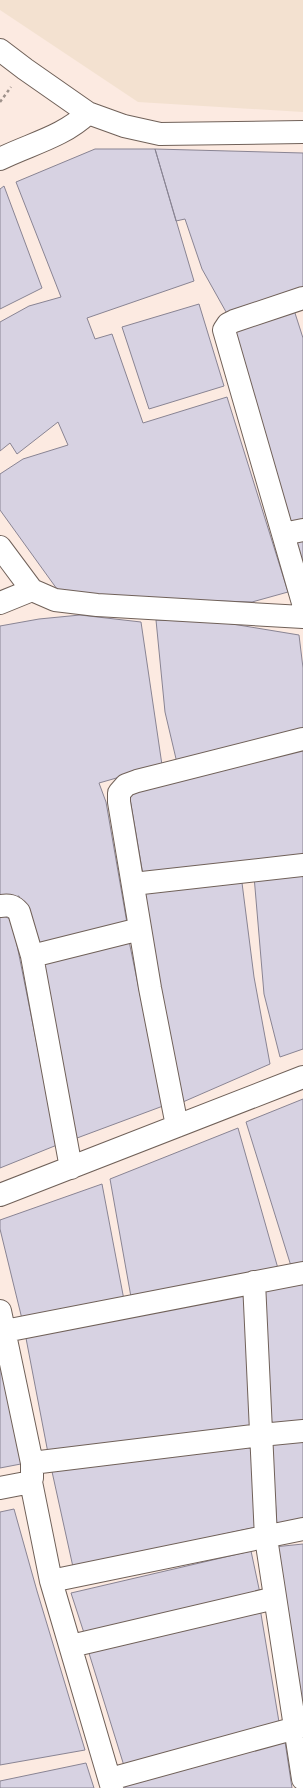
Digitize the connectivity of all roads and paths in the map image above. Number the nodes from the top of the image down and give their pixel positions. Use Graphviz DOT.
graph roads {
  1 [pos="0,50"];
  2 [pos="88,113"];
  3 [pos="303,132"];
  4 [pos="0,159"];
  5 [pos="303,298"];
  6 [pos="293,532"];
  7 [pos="0,547"];
  8 [pos="32,590"];
  9 [pos="0,602"];
  10 [pos="303,603"];
  11 [pos="303,618"];
  12 [pos="303,739"];
  13 [pos="303,865"];
  14 [pos="132,884"];
  15 [pos="0,906"];
  16 [pos="140,929"];
  17 [pos="32,956"];
  18 [pos="303,1078"];
  19 [pos="177,1126"];
  20 [pos="70,1168"];
  21 [pos="0,1195"];
  22 [pos="303,1273"];
  23 [pos="254,1282"];
  24 [pos="1,1325"];
  25 [pos="303,1431"];
  26 [pos="261,1435"];
  27 [pos="32,1472"];
  28 [pos="0,1488"];
  29 [pos="303,1529"];
  30 [pos="266,1538"];
  31 [pos="51,1581"];
  32 [pos="275,1598"];
  33 [pos="71,1646"];
  34 [pos="299,1728"];
  35 [pos="303,1779"];
  36 [pos="111,1784"];
  1 -- 2 [label="street"];
  2 -- 3 [label="street"];
  2 -- 4 [label="street"];
  5 -- 6 [label="street"];
  6 -- 10 [label="street"];
  7 -- 8 [label="street"];
  8 -- 9 [label="street"];
  8 -- 11 [label="street"];
  12 -- 14 [label="street"];
  13 -- 14 [label="street"];
  14 -- 16 [label="street"];
  15 -- 17 [label="street"];
  16 -- 17 [label="street"];
  16 -- 19 [label="street"];
  17 -- 20 [label="street"];
  18 -- 19 [label="street"];
  19 -- 20 [label="street"];
  20 -- 21 [label="street"];
  22 -- 23 [label="street"];
  23 -- 24 [label="street"];
  23 -- 26 [label="street"];
  24 -- 27 [label="street"];
  25 -- 26 [label="street"];
  26 -- 27 [label="street"];
  26 -- 30 [label="street"];
  27 -- 28 [label="street"];
  27 -- 31 [label="street"];
  29 -- 30 [label="street"];
  30 -- 31 [label="street"];
  30 -- 32 [label="street"];
  31 -- 33 [label="street"];
  32 -- 33 [label="street"];
  32 -- 34 [label="street"];
  33 -- 36 [label="street"];
  34 -- 35 [label="street"];
  34 -- 36 [label="street"];
}
